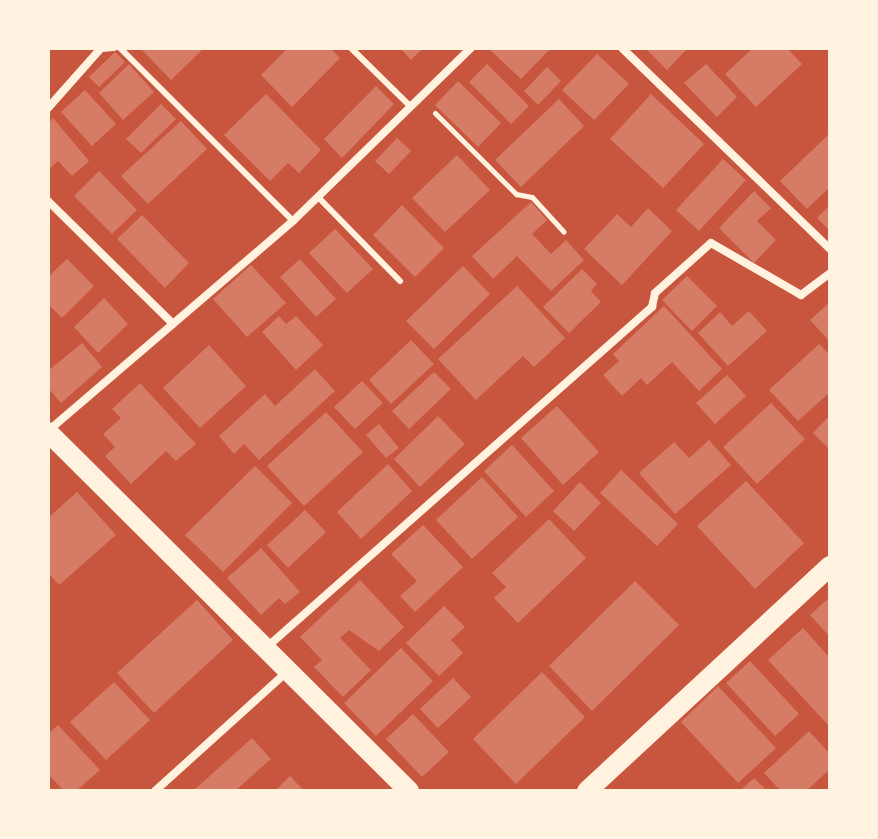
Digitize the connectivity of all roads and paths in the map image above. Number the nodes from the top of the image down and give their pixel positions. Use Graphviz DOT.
graph roads {
  1 [pos="101,48"];
  2 [pos="117,48"];
  3 [pos="351,48"];
  4 [pos="471,48"];
  5 [pos="622,48"];
  6 [pos="420,98"];
  7 [pos="411,107"];
  8 [pos="48,108"];
  9 [pos="319,198"];
  10 [pos="48,201"];
  11 [pos="293,221"];
  12 [pos="564,232"];
  13 [pos="830,249"];
  14 [pos="830,273"];
  15 [pos="400,281"];
  16 [pos="173,324"];
  17 [pos="48,432"];
  18 [pos="830,566"];
  19 [pos="266,647"];
  20 [pos="289,670"];
  21 [pos="155,791"];
  22 [pos="409,791"];
  23 [pos="587,791"];
  1 -- 2 [label="lane"];
  1 -- 8 [label="street"];
  2 -- 11 [label="lane"];
  3 -- 7 [label="lane"];
  4 -- 6 [label="street"];
  5 -- 13 [label="street"];
  6 -- 7 [label="street"];
  6 -- 12 [label="path"];
  7 -- 9 [label="street"];
  9 -- 11 [label="street"];
  9 -- 15 [label="lane"];
  10 -- 16 [label="street"];
  11 -- 16 [label="street"];
  14 -- 19 [label="street"];
  16 -- 17 [label="street"];
  17 -- 19 [label="main road"];
  18 -- 23 [label="main road"];
  19 -- 20 [label="main road"];
  20 -- 21 [label="street"];
  20 -- 22 [label="main road"];
}
